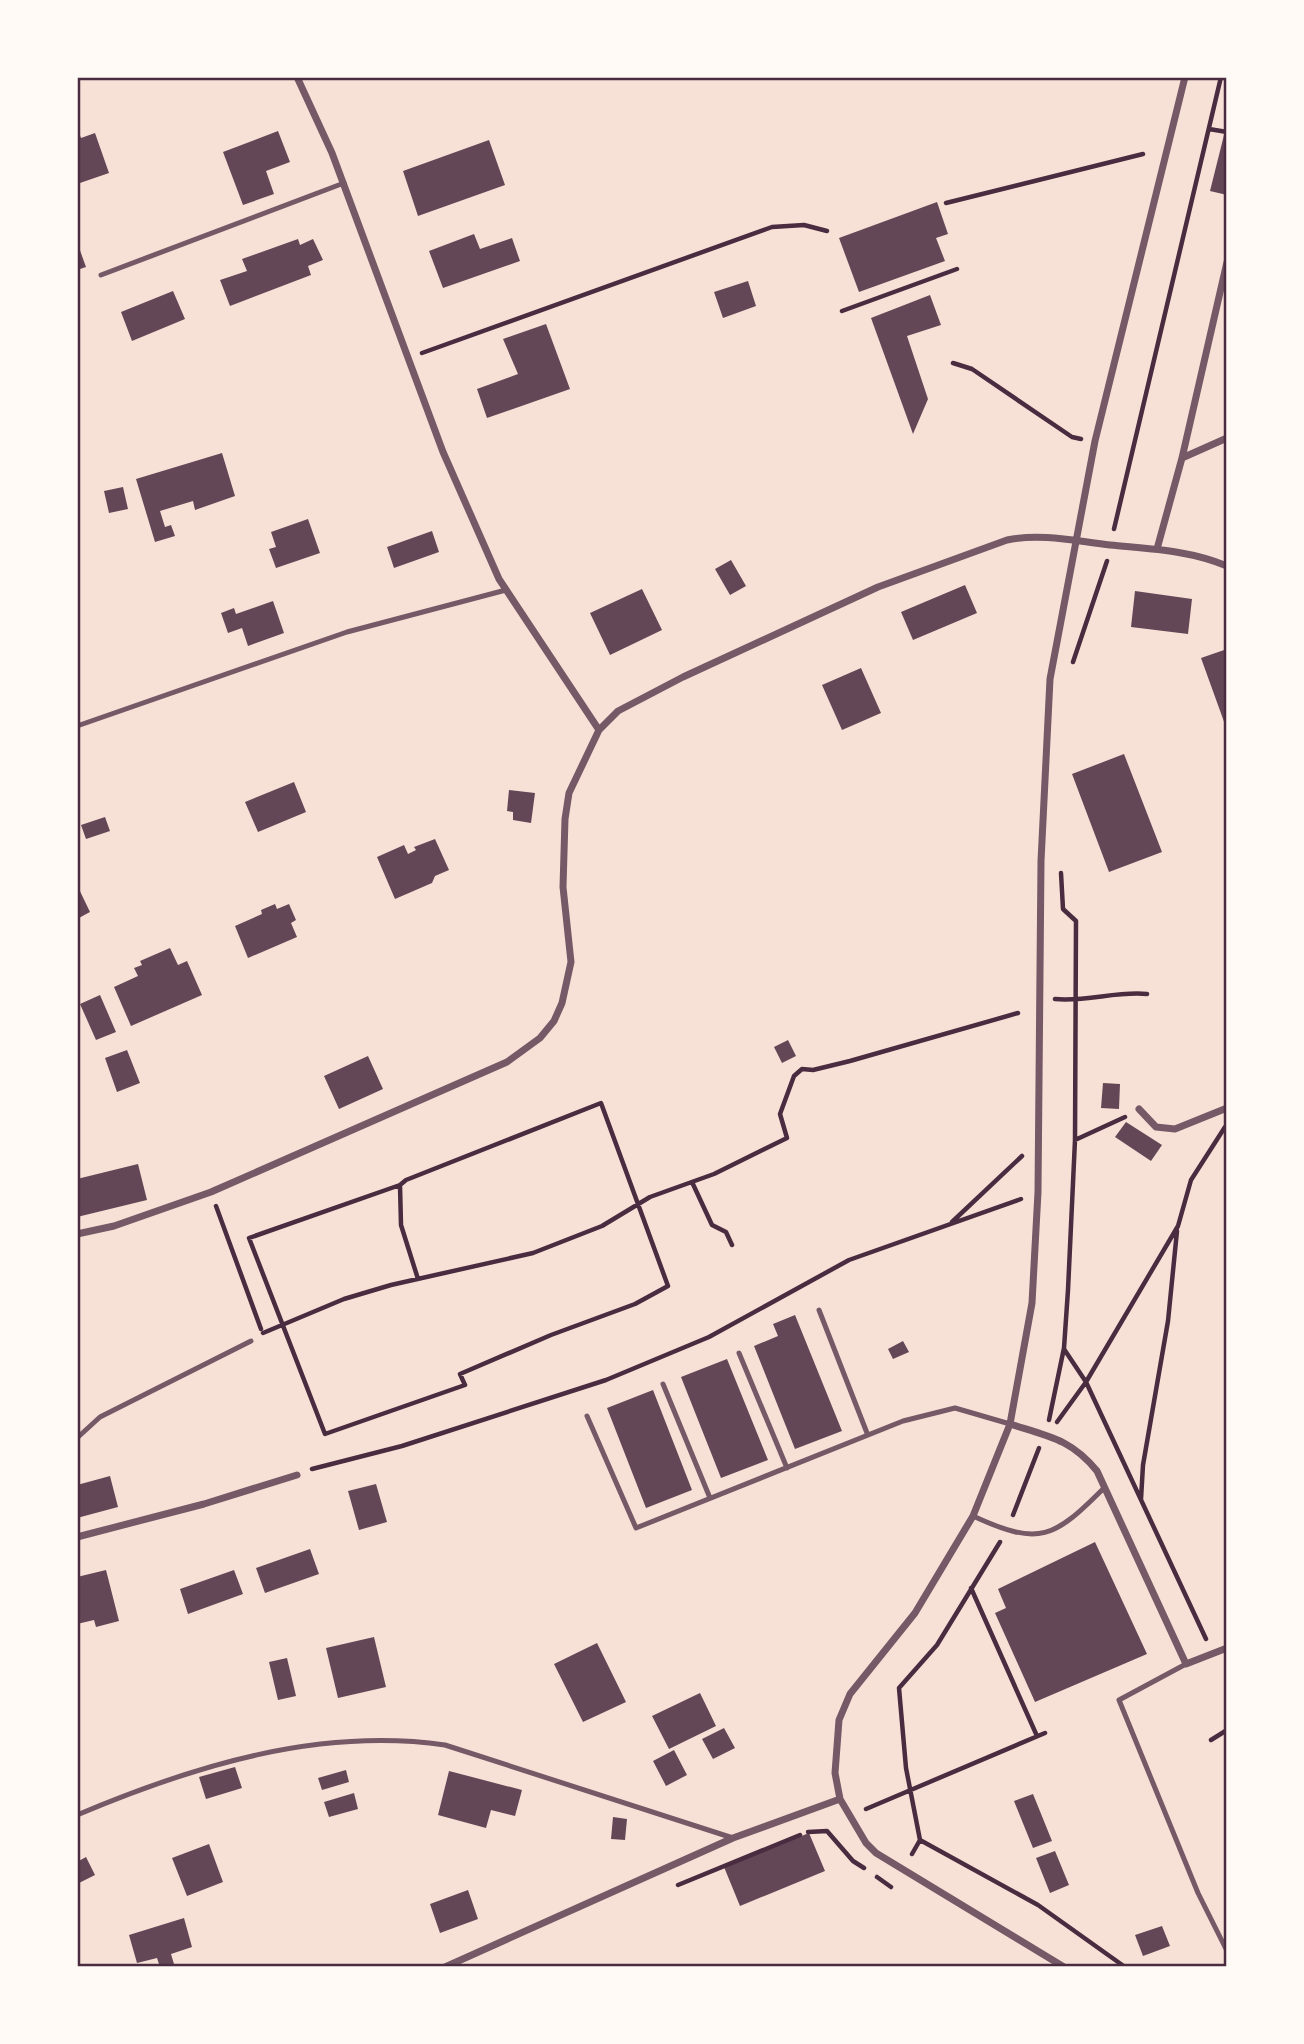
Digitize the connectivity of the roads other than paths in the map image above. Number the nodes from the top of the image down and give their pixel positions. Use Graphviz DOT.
graph roads {
  1 [pos="297,77"];
  2 [pos="1185,77"];
  3 [pos="344,183"];
  4 [pos="1227,262"];
  5 [pos="101,275"];
  6 [pos="1227,438"];
  7 [pos="1182,458"];
  8 [pos="1076,541"];
  9 [pos="1157,549"];
  10 [pos="1227,566"];
  11 [pos="506,590"];
  12 [pos="77,726"];
  13 [pos="599,730"];
  14 [pos="1227,1108"];
  15 [pos="1139,1109"];
  16 [pos="77,1234"];
  17 [pos="819,1310"];
  18 [pos="251,1341"];
  19 [pos="740,1353"];
  20 [pos="663,1384"];
  21 [pos="587,1416"];
  22 [pos="1010,1424"];
  23 [pos="867,1433"];
  24 [pos="77,1438"];
  25 [pos="787,1468"];
  26 [pos="296,1475"];
  27 [pos="1104,1488"];
  28 [pos="710,1498"];
  29 [pos="973,1516"];
  30 [pos="77,1537"];
  31 [pos="1227,1648"];
  32 [pos="1186,1664"];
  33 [pos="840,1799"];
  34 [pos="77,1815"];
  35 [pos="733,1838"];
  36 [pos="1227,1951"];
  37 [pos="444,1967"];
  38 [pos="1064,1967"];
  1 -- 3 [label="street"];
  2 -- 8 [label="street"];
  3 -- 5 [label="lane"];
  3 -- 11 [label="street"];
  4 -- 7 [label="street"];
  6 -- 7 [label="street"];
  7 -- 9 [label="street"];
  8 -- 9 [label="street"];
  8 -- 13 [label="street"];
  8 -- 22 [label="street"];
  9 -- 10 [label="street"];
  11 -- 12 [label="lane"];
  11 -- 13 [label="street"];
  13 -- 16 [label="street"];
  14 -- 15 [label="street"];
  17 -- 23 [label="lane"];
  18 -- 24 [label="lane"];
  19 -- 25 [label="lane"];
  20 -- 28 [label="lane"];
  21 -- 28 [label="lane"];
  22 -- 23 [label="lane"];
  22 -- 27 [label="street"];
  22 -- 29 [label="street"];
  23 -- 25 [label="lane"];
  25 -- 28 [label="lane"];
  26 -- 30 [label="street"];
  27 -- 29 [label="lane"];
  27 -- 32 [label="street"];
  29 -- 33 [label="street"];
  31 -- 32 [label="street"];
  32 -- 36 [label="lane"];
  33 -- 35 [label="street"];
  33 -- 38 [label="street"];
  34 -- 35 [label="lane"];
  35 -- 37 [label="street"];
}
